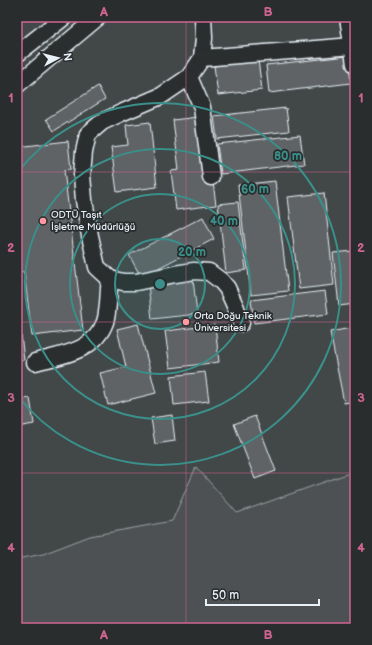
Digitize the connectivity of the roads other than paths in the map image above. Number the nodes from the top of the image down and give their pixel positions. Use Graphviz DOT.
graph roads {
  1 [pos="64,17"];
  2 [pos="98,17"];
  3 [pos="348,17"];
  4 [pos="204,18"];
  5 [pos="353,46"];
  6 [pos="17,54"];
  7 [pos="202,58"];
  8 [pos="355,64"];
  9 [pos="189,77"];
  10 [pos="17,85"];
  11 [pos="211,177"];
  12 [pos="110,279"];
  13 [pos="241,323"];
  14 [pos="35,362"];
  1 -- 6 [label="street"];
  2 -- 10 [label="street"];
  3 -- 5 [label="street"];
  4 -- 7 [label="street"];
  5 -- 7 [label="street"];
  5 -- 8 [label="street"];
  7 -- 9 [label="street"];
  9 -- 11 [label="street"];
  9 -- 12 [label="street"];
  12 -- 13 [label="street"];
  12 -- 14 [label="street"];
}
